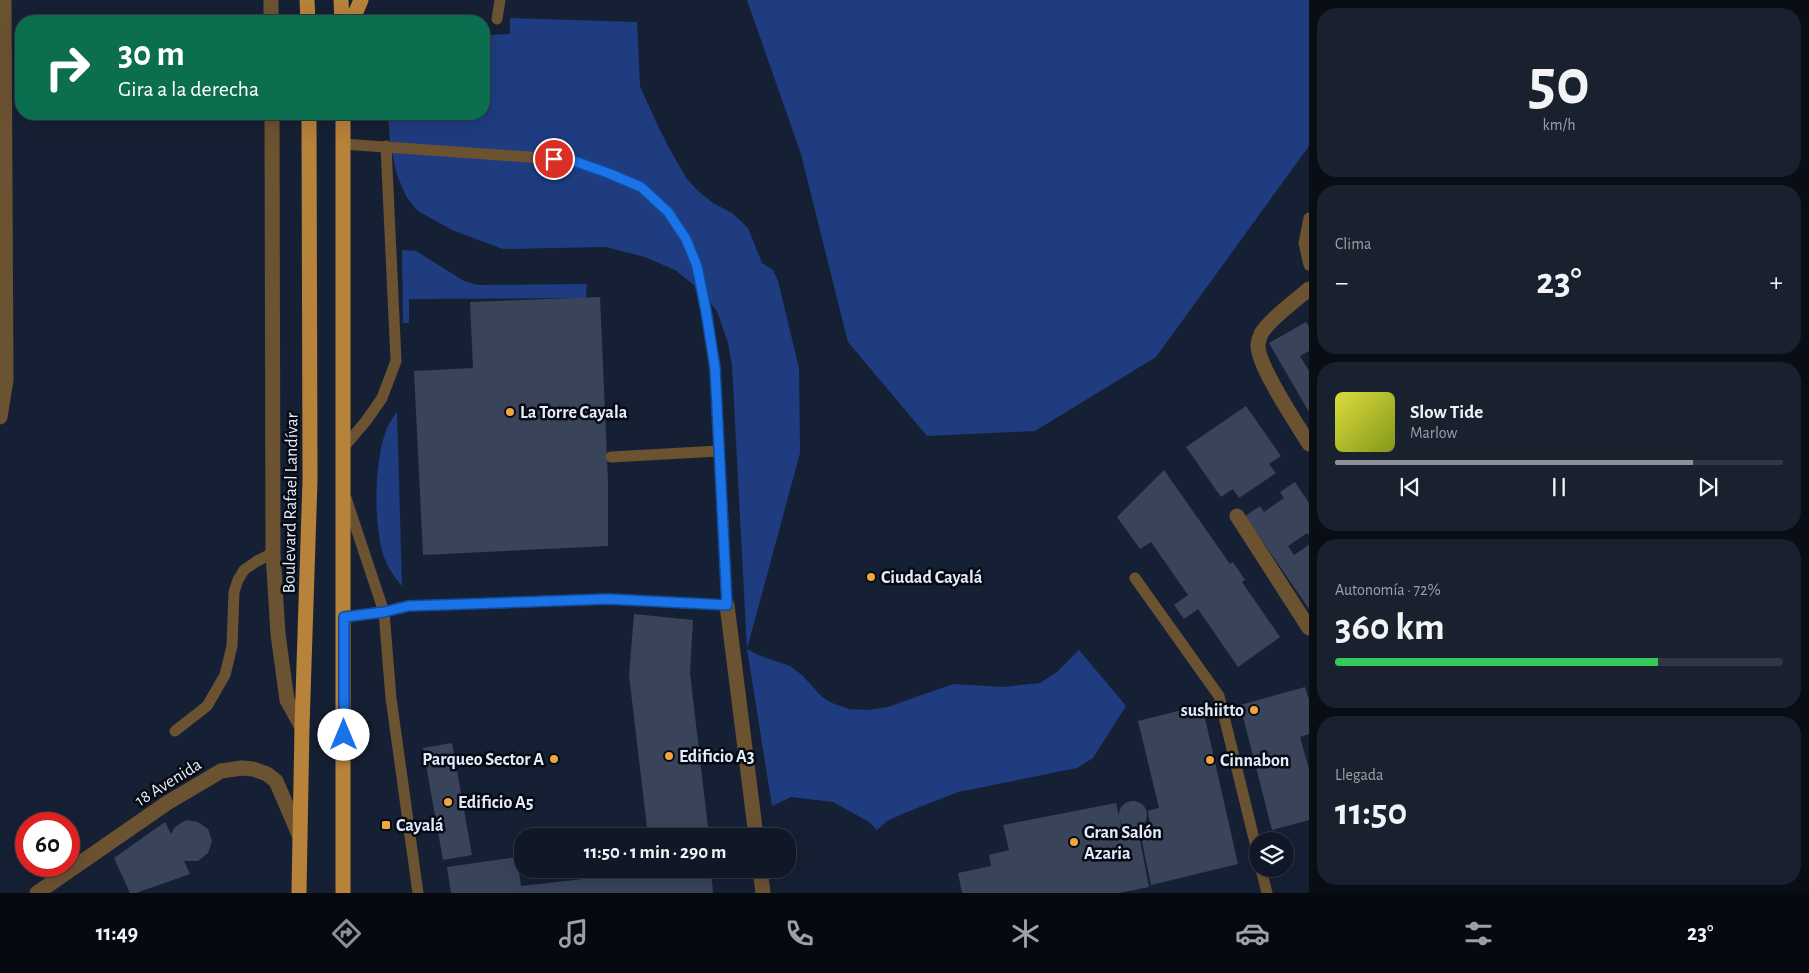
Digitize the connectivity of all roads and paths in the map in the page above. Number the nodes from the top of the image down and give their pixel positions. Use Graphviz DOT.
graph roads {
  1 [pos="4,0"];
  2 [pos="270,0"];
  3 [pos="307,0"];
  4 [pos="342,0"];
  5 [pos="361,0"];
  6 [pos="500,0"];
  7 [pos="271,15"];
  8 [pos="308,15"];
  9 [pos="342,15"];
  10 [pos="355,15"];
  11 [pos="497,18"];
  12 [pos="272,120"];
  13 [pos="309,120"];
  14 [pos="343,120"];
  15 [pos="343,144"];
  16 [pos="386,146"];
  17 [pos="1309,218"];
  18 [pos="1309,265"];
  19 [pos="1309,288"];
  20 [pos="0,417"];
  21 [pos="1309,444"];
  22 [pos="344,447"];
  23 [pos="719,451"];
  24 [pos="611,457"];
  25 [pos="344,489"];
  26 [pos="1237,516"];
  27 [pos="273,553"];
  28 [pos="1135,578"];
  29 [pos="727,605"];
  30 [pos="384,612"];
  31 [pos="344,617"];
  32 [pos="1309,628"];
  33 [pos="302,727"];
  34 [pos="174,731"];
  35 [pos="755,828"];
  36 [pos="1252,832"];
  37 [pos="300,837"];
  38 [pos="1263,877"];
  39 [pos="761,878"];
  40 [pos="37,893"];
  41 [pos="299,893"];
  42 [pos="343,893"];
  43 [pos="418,893"];
  44 [pos="763,893"];
  45 [pos="1267,893"];
  1 -- 20 [label="street"];
  2 -- 7 [label="street"];
  3 -- 8 [label="main road"];
  4 -- 9 [label="main road"];
  5 -- 10 [label="main road"];
  6 -- 11 [label="lane"];
  12 -- 27 [label="street"];
  13 -- 33 [label="main road, Boulevard Rafael Landívar"];
  14 -- 15 [label="main road"];
  15 -- 16 [label="lane"];
  15 -- 22 [label="main road"];
  16 -- 22 [label="lane"];
  16 -- 23 [label="lane"];
  17 -- 18 [label="lane"];
  19 -- 21 [label="street"];
  22 -- 25 [label="main road"];
  23 -- 24 [label="lane"];
  23 -- 29 [label="lane"];
  25 -- 30 [label="lane"];
  25 -- 31 [label="main road"];
  26 -- 32 [label="street"];
  27 -- 33 [label="street"];
  27 -- 34 [label="lane"];
  28 -- 36 [label="lane"];
  29 -- 30 [label="lane"];
  29 -- 35 [label="street"];
  30 -- 31 [label="lane"];
  30 -- 43 [label="lane"];
  31 -- 42 [label="main road"];
  33 -- 37 [label="main road, Boulevard Rafael Landívar"];
  37 -- 40 [label="street, 18 Avenida"];
  37 -- 41 [label="main road, Boulevard Rafael Landívar"];
  38 -- 45 [label="lane"];
  39 -- 44 [label="street"];
}
